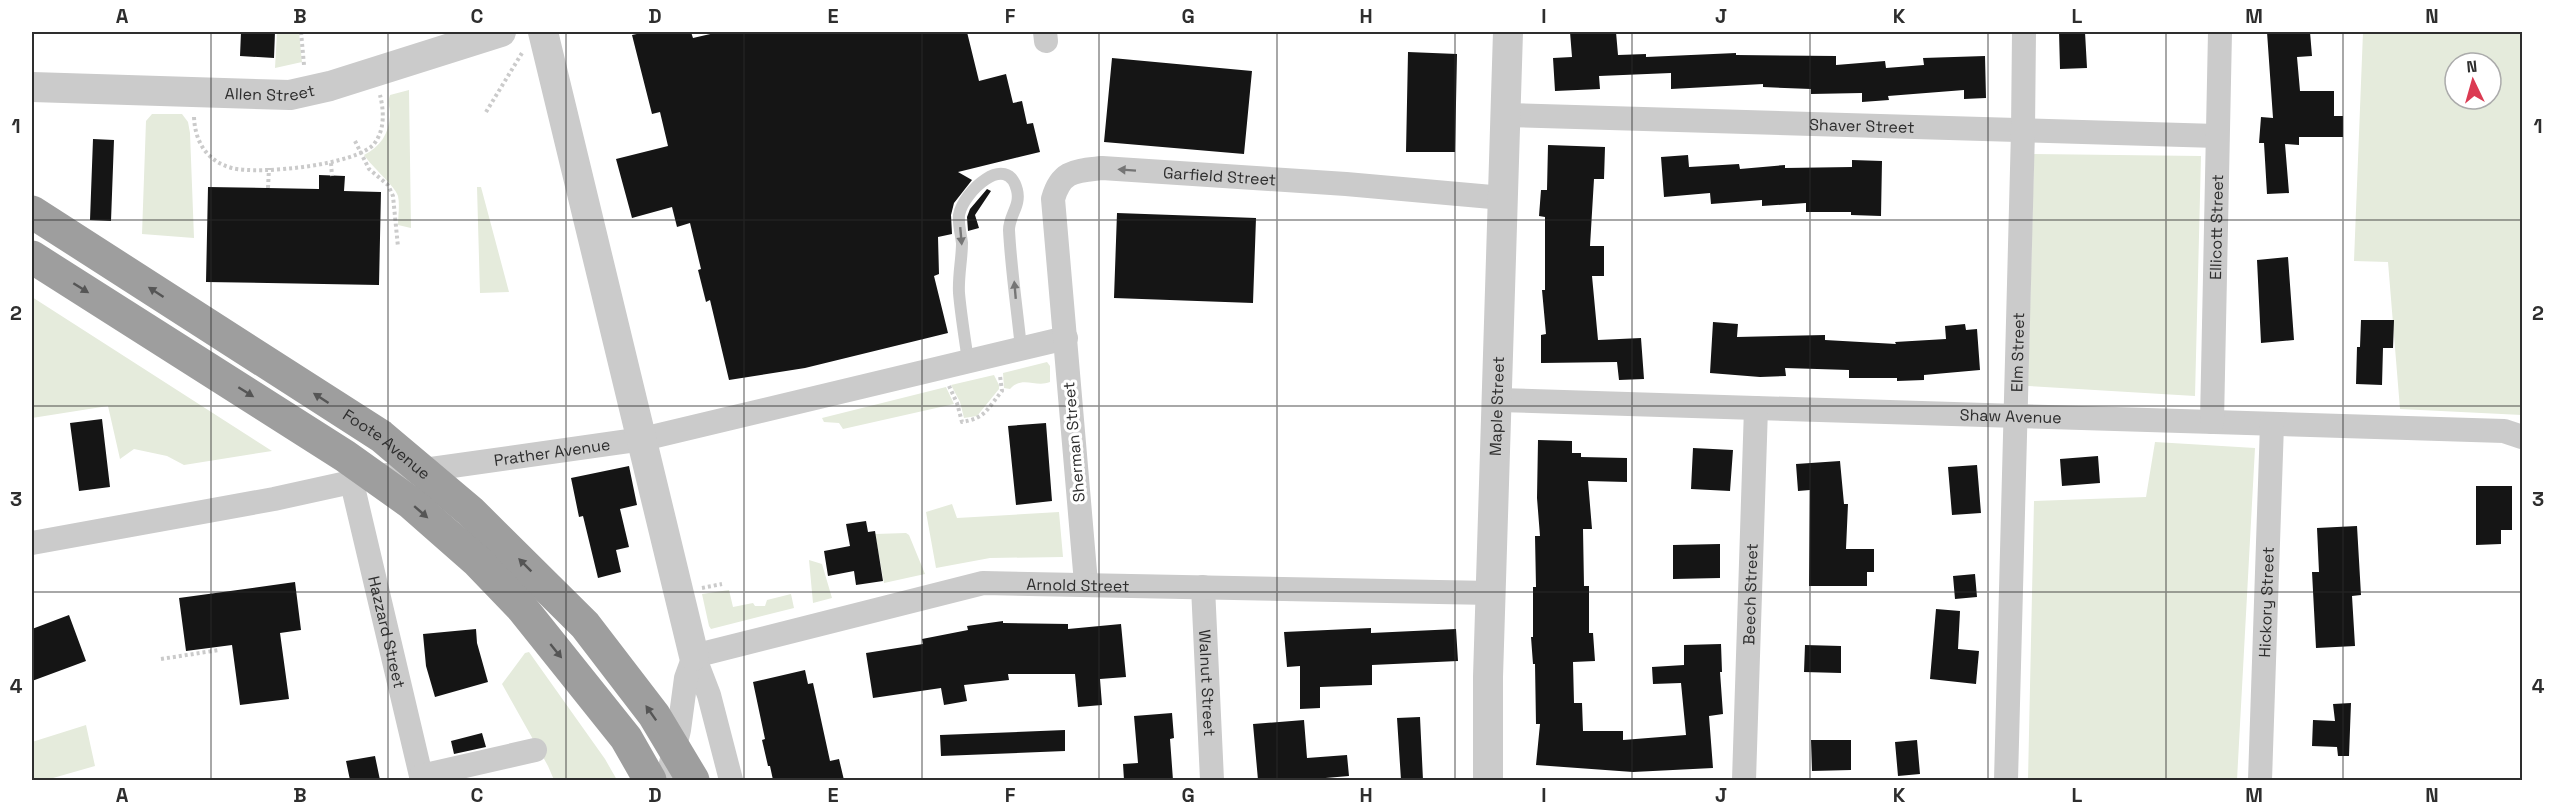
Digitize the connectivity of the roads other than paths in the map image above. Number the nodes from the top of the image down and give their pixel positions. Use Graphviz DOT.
graph roads {
  1 [pos="501,32"];
  2 [pos="1508,32"];
  3 [pos="2024,32"];
  4 [pos="2220,32"];
  5 [pos="534,41"];
  6 [pos="32,87"];
  7 [pos="1505,115"];
  8 [pos="2024,131"];
  9 [pos="2217,136"];
  10 [pos="1503,198"];
  11 [pos="32,212"];
  12 [pos="32,257"];
  13 [pos="1063,301"];
  14 [pos="1066,338"];
  15 [pos="1021,348"];
  16 [pos="968,361"];
  17 [pos="1498,400"];
  18 [pos="1756,408"];
  19 [pos="2015,417"];
  20 [pos="2212,422"];
  21 [pos="2272,423"];
  22 [pos="2523,436"];
  23 [pos="643,439"];
  24 [pos="418,469"];
  25 [pos="363,480"];
  26 [pos="32,543"];
  27 [pos="1086,583"];
  28 [pos="1203,587"];
  29 [pos="1481,593"];
  30 [pos="694,656"];
  31 [pos="534,750"];
  32 [pos="671,766"];
  33 [pos="421,778"];
  34 [pos="650,780"];
  35 [pos="693,780"];
  36 [pos="731,780"];
  37 [pos="1212,780"];
  38 [pos="1488,780"];
  39 [pos="1744,780"];
  40 [pos="2006,780"];
  41 [pos="2260,780"];
  1 -- 6 [label="street, Allen Street"];
  2 -- 7 [label="street, Maple Street"];
  3 -- 8 [label="street, Elm Street"];
  4 -- 9 [label="street, Ellicott Street"];
  5 -- 23 [label="street"];
  7 -- 8 [label="street, Shaver Street"];
  7 -- 10 [label="street, Maple Street"];
  8 -- 9 [label="street, Shaver Street"];
  8 -- 19 [label="street, Elm Street"];
  9 -- 20 [label="street, Ellicott Street"];
  10 -- 13 [label="street, Garfield Street, one-way"];
  10 -- 17 [label="street, Maple Street"];
  24 -- 11 [label="highway, Foote Avenue, one-way"];
  12 -- 25 [label="highway, Foote Avenue, one-way"];
  13 -- 14 [label="street, Sherman Street"];
  14 -- 15 [label="street, Prather Avenue"];
  14 -- 27 [label="street, Sherman Street"];
  15 -- 16 [label="street, Prather Avenue"];
  15 -- 16 [label="lane, one-way"];
  16 -- 23 [label="street, Prather Avenue"];
  17 -- 18 [label="street, Shaw Avenue"];
  17 -- 29 [label="street, Maple Street"];
  18 -- 19 [label="street, Shaw Avenue"];
  18 -- 39 [label="street, Beech Street"];
  19 -- 20 [label="street, Shaw Avenue"];
  19 -- 40 [label="street, Elm Street"];
  20 -- 21 [label="street, Shaw Avenue"];
  21 -- 22 [label="street, Shaw Avenue"];
  21 -- 41 [label="street, Hickory Street"];
  23 -- 24 [label="street, Prather Avenue"];
  23 -- 30 [label="street"];
  24 -- 25 [label="street, Prather Avenue"];
  32 -- 24 [label="highway, Foote Avenue, one-way"];
  25 -- 26 [label="street, Prather Avenue"];
  25 -- 33 [label="street, Hazzard Street"];
  25 -- 34 [label="highway, Foote Avenue, one-way"];
  27 -- 28 [label="street, Arnold Street"];
  27 -- 30 [label="street, Arnold Street"];
  28 -- 29 [label="street, Arnold Street"];
  28 -- 37 [label="street, Walnut Street"];
  29 -- 38 [label="street, Maple Street"];
  30 -- 32 [label="street"];
  30 -- 36 [label="street"];
  31 -- 33 [label="street"];
  32 -- 35 [label="highway, Foote Avenue"];
}
